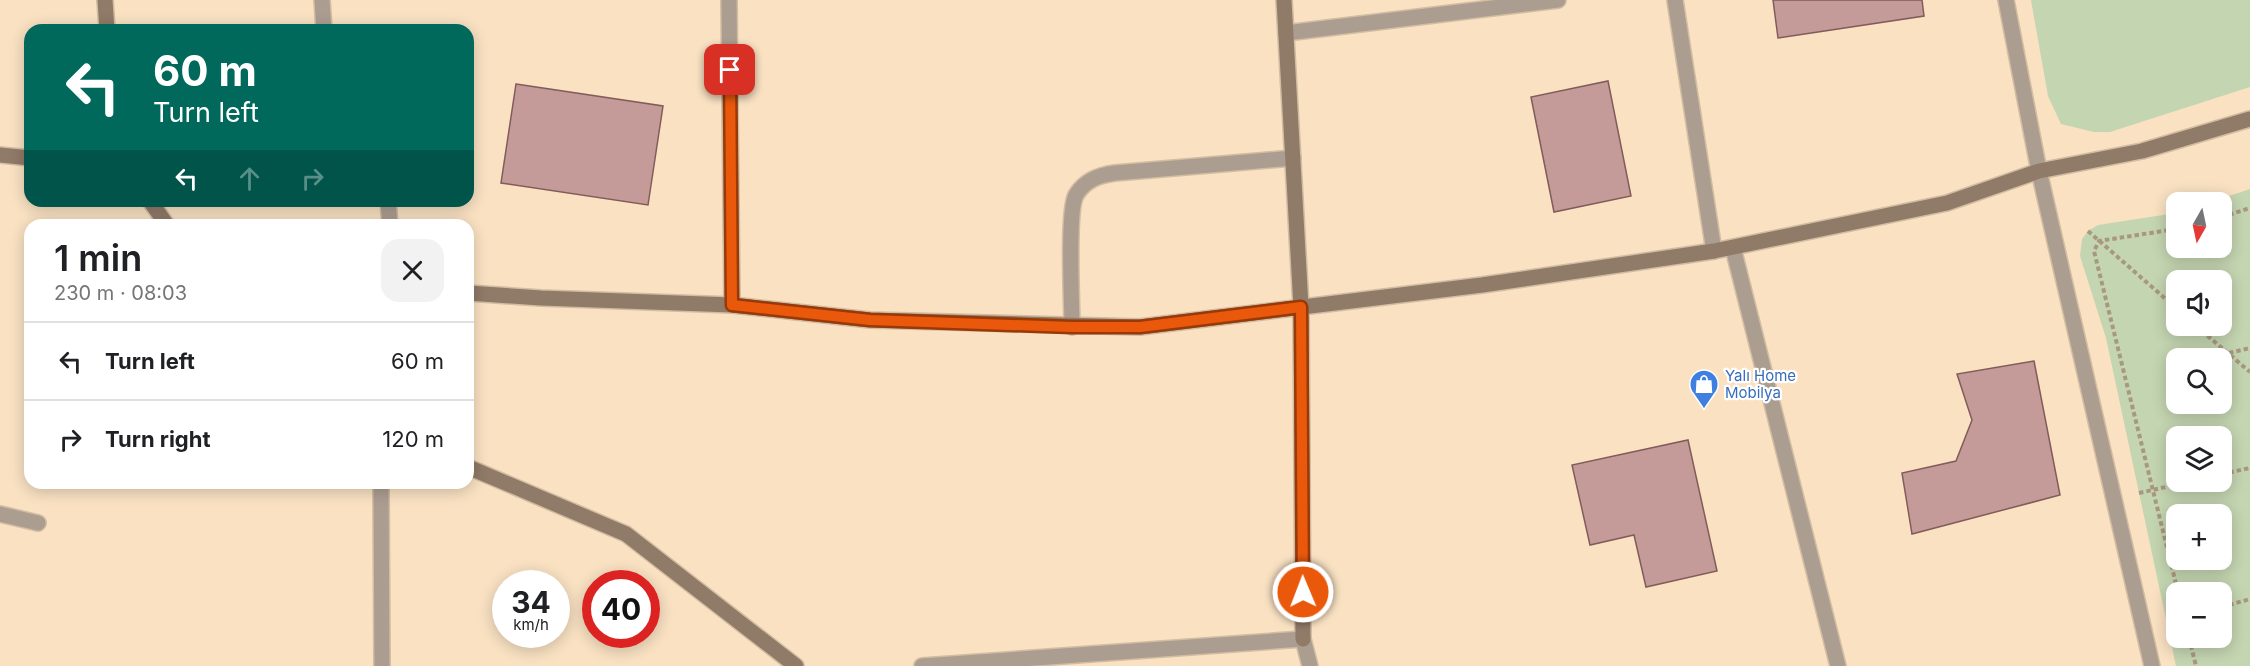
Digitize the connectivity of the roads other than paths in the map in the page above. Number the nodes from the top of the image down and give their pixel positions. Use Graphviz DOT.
graph roads {
  1 [pos="105,0"];
  2 [pos="322,0"];
  3 [pos="729,0"];
  4 [pos="1284,0"];
  5 [pos="1558,0"];
  6 [pos="1675,0"];
  7 [pos="2006,0"];
  8 [pos="107,24"];
  9 [pos="324,24"];
  10 [pos="1286,33"];
  11 [pos="2250,119"];
  12 [pos="0,155"];
  13 [pos="24,158"];
  14 [pos="1293,158"];
  15 [pos="2039,171"];
  16 [pos="1733,248"];
  17 [pos="1714,251"];
  18 [pos="474,292"];
  19 [pos="732,305"];
  20 [pos="1301,307"];
  21 [pos="1072,327"];
  22 [pos="474,470"];
  23 [pos="381,489"];
  24 [pos="0,514"];
  25 [pos="38,523"];
  26 [pos="1303,639"];
  27 [pos="382,666"];
  28 [pos="795,666"];
  29 [pos="922,666"];
  30 [pos="1310,666"];
  31 [pos="1838,666"];
  32 [pos="2152,666"];
  1 -- 8 [label="street"];
  2 -- 9 [label="street"];
  3 -- 19 [label="street"];
  4 -- 10 [label="street"];
  5 -- 10 [label="street"];
  6 -- 17 [label="street"];
  7 -- 15 [label="street"];
  10 -- 14 [label="street"];
  11 -- 15 [label="street"];
  12 -- 13 [label="street"];
  14 -- 20 [label="street"];
  14 -- 21 [label="street"];
  15 -- 16 [label="street"];
  15 -- 32 [label="street"];
  16 -- 17 [label="street"];
  16 -- 31 [label="street"];
  17 -- 20 [label="street"];
  18 -- 19 [label="street"];
  19 -- 21 [label="street"];
  20 -- 21 [label="street"];
  20 -- 26 [label="street"];
  22 -- 28 [label="street"];
  23 -- 27 [label="street"];
  24 -- 25 [label="street"];
  26 -- 29 [label="street"];
  26 -- 30 [label="street"];
}
